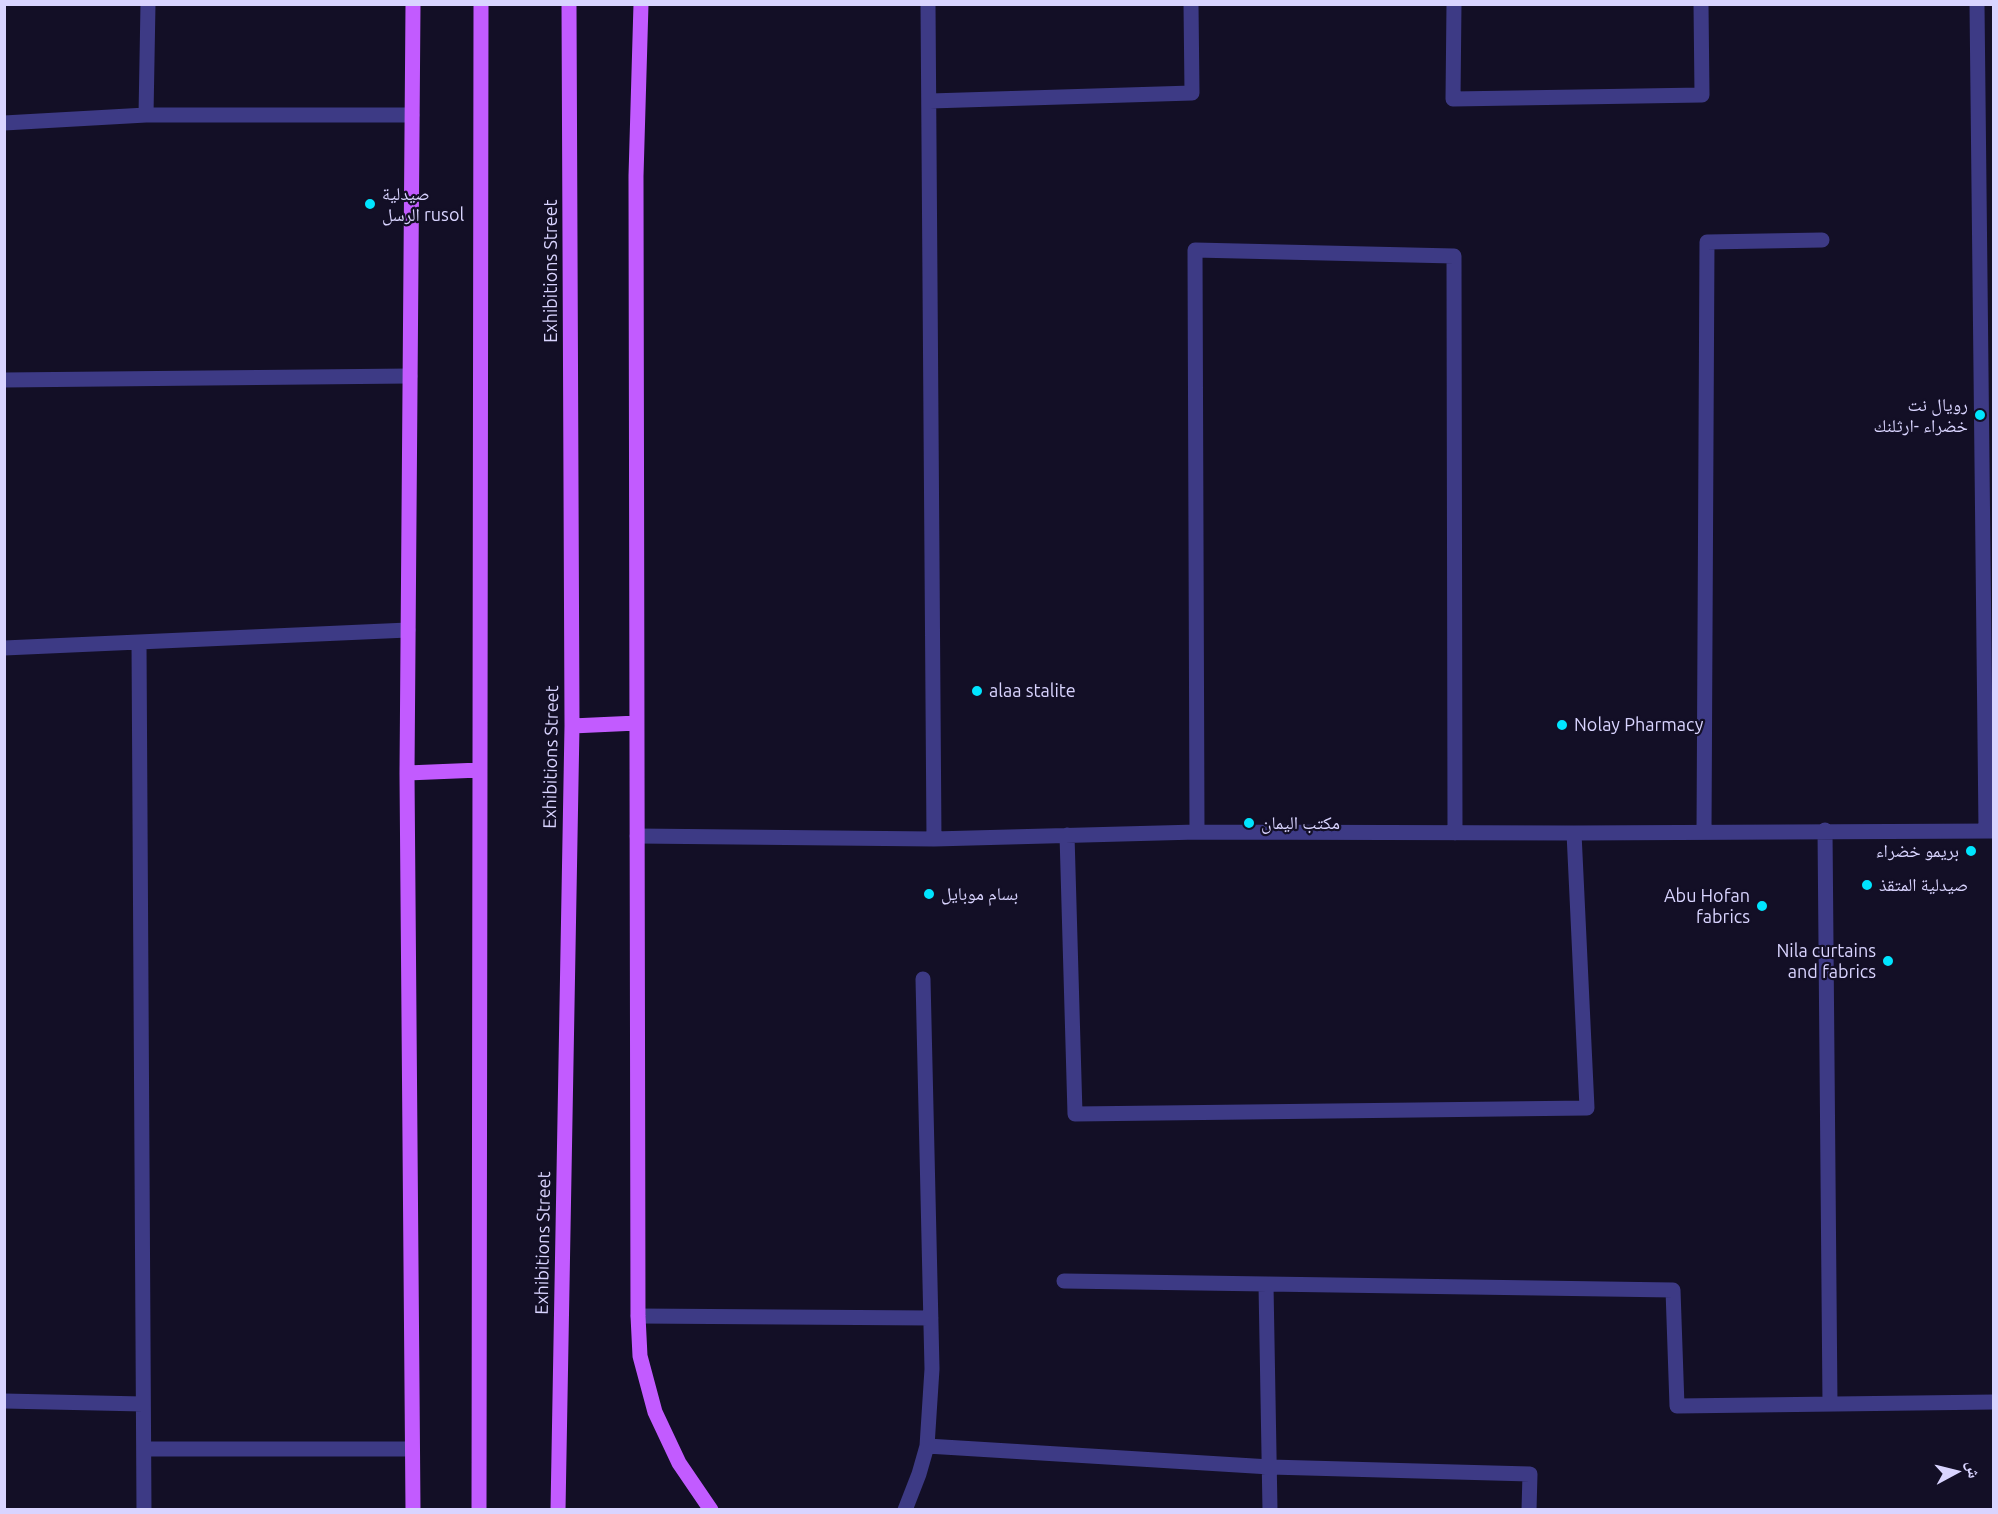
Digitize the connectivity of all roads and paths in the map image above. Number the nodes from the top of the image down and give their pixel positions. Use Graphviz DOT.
graph roads {
  1 [pos="148,4"];
  2 [pos="413,4"];
  3 [pos="481,4"];
  4 [pos="569,4"];
  5 [pos="641,4"];
  6 [pos="928,4"];
  7 [pos="1191,4"];
  8 [pos="1454,4"];
  9 [pos="1701,4"];
  10 [pos="1977,4"];
  11 [pos="930,101"];
  12 [pos="146,115"];
  13 [pos="412,115"];
  14 [pos="4,123"];
  15 [pos="1822,240"];
  16 [pos="1987,268"];
  17 [pos="410,376"];
  18 [pos="4,380"];
  19 [pos="408,630"];
  20 [pos="139,643"];
  21 [pos="4,648"];
  22 [pos="637,723"];
  23 [pos="572,726"];
  24 [pos="480,770"];
  25 [pos="407,773"];
  26 [pos="1825,830"];
  27 [pos="1990,830"];
  28 [pos="1197,832"];
  29 [pos="1704,832"];
  30 [pos="1455,833"];
  31 [pos="1574,833"];
  32 [pos="1067,835"];
  33 [pos="637,836"];
  34 [pos="934,839"];
  35 [pos="923,979"];
  36 [pos="1064,1281"];
  37 [pos="1266,1285"];
  38 [pos="638,1316"];
  39 [pos="932,1318"];
  40 [pos="4,1401"];
  41 [pos="1994,1402"];
  42 [pos="143,1404"];
  43 [pos="1830,1404"];
  44 [pos="927,1446"];
  45 [pos="144,1449"];
  46 [pos="412,1449"];
  47 [pos="1270,1467"];
  48 [pos="144,1509"];
  49 [pos="413,1509"];
  50 [pos="480,1509"];
  51 [pos="558,1509"];
  52 [pos="711,1509"];
  53 [pos="905,1509"];
  54 [pos="1270,1509"];
  55 [pos="1529,1509"];
  1 -- 12 [label="street"];
  2 -- 13 [label="main road"];
  3 -- 24 [label="main road"];
  4 -- 23 [label="main road, Exhibitions Street"];
  5 -- 22 [label="main road"];
  6 -- 11 [label="street"];
  7 -- 11 [label="street"];
  8 -- 9 [label="street"];
  10 -- 16 [label="street"];
  11 -- 34 [label="street"];
  12 -- 13 [label="street"];
  12 -- 14 [label="street"];
  13 -- 17 [label="main road"];
  15 -- 29 [label="street"];
  16 -- 27 [label="street"];
  17 -- 18 [label="street"];
  17 -- 19 [label="main road"];
  19 -- 20 [label="street"];
  19 -- 25 [label="main road"];
  20 -- 21 [label="street"];
  20 -- 42 [label="street"];
  22 -- 23 [label="main road"];
  22 -- 33 [label="main road"];
  23 -- 51 [label="main road, Exhibitions Street"];
  24 -- 25 [label="main road"];
  24 -- 50 [label="main road"];
  25 -- 46 [label="main road"];
  26 -- 27 [label="street"];
  26 -- 29 [label="street"];
  26 -- 43 [label="street"];
  28 -- 30 [label="street"];
  28 -- 30 [label="street"];
  28 -- 32 [label="street"];
  29 -- 31 [label="street"];
  30 -- 31 [label="street"];
  31 -- 32 [label="street"];
  32 -- 34 [label="street"];
  33 -- 34 [label="street"];
  33 -- 38 [label="main road"];
  35 -- 39 [label="street"];
  36 -- 37 [label="street"];
  37 -- 43 [label="street"];
  37 -- 47 [label="street"];
  38 -- 39 [label="street"];
  38 -- 52 [label="main road"];
  39 -- 44 [label="street"];
  40 -- 42 [label="street"];
  41 -- 43 [label="street"];
  42 -- 45 [label="street"];
  44 -- 47 [label="street"];
  44 -- 53 [label="street"];
  45 -- 46 [label="street"];
  45 -- 48 [label="street"];
  46 -- 49 [label="main road"];
  47 -- 54 [label="street"];
  47 -- 55 [label="street"];
}
